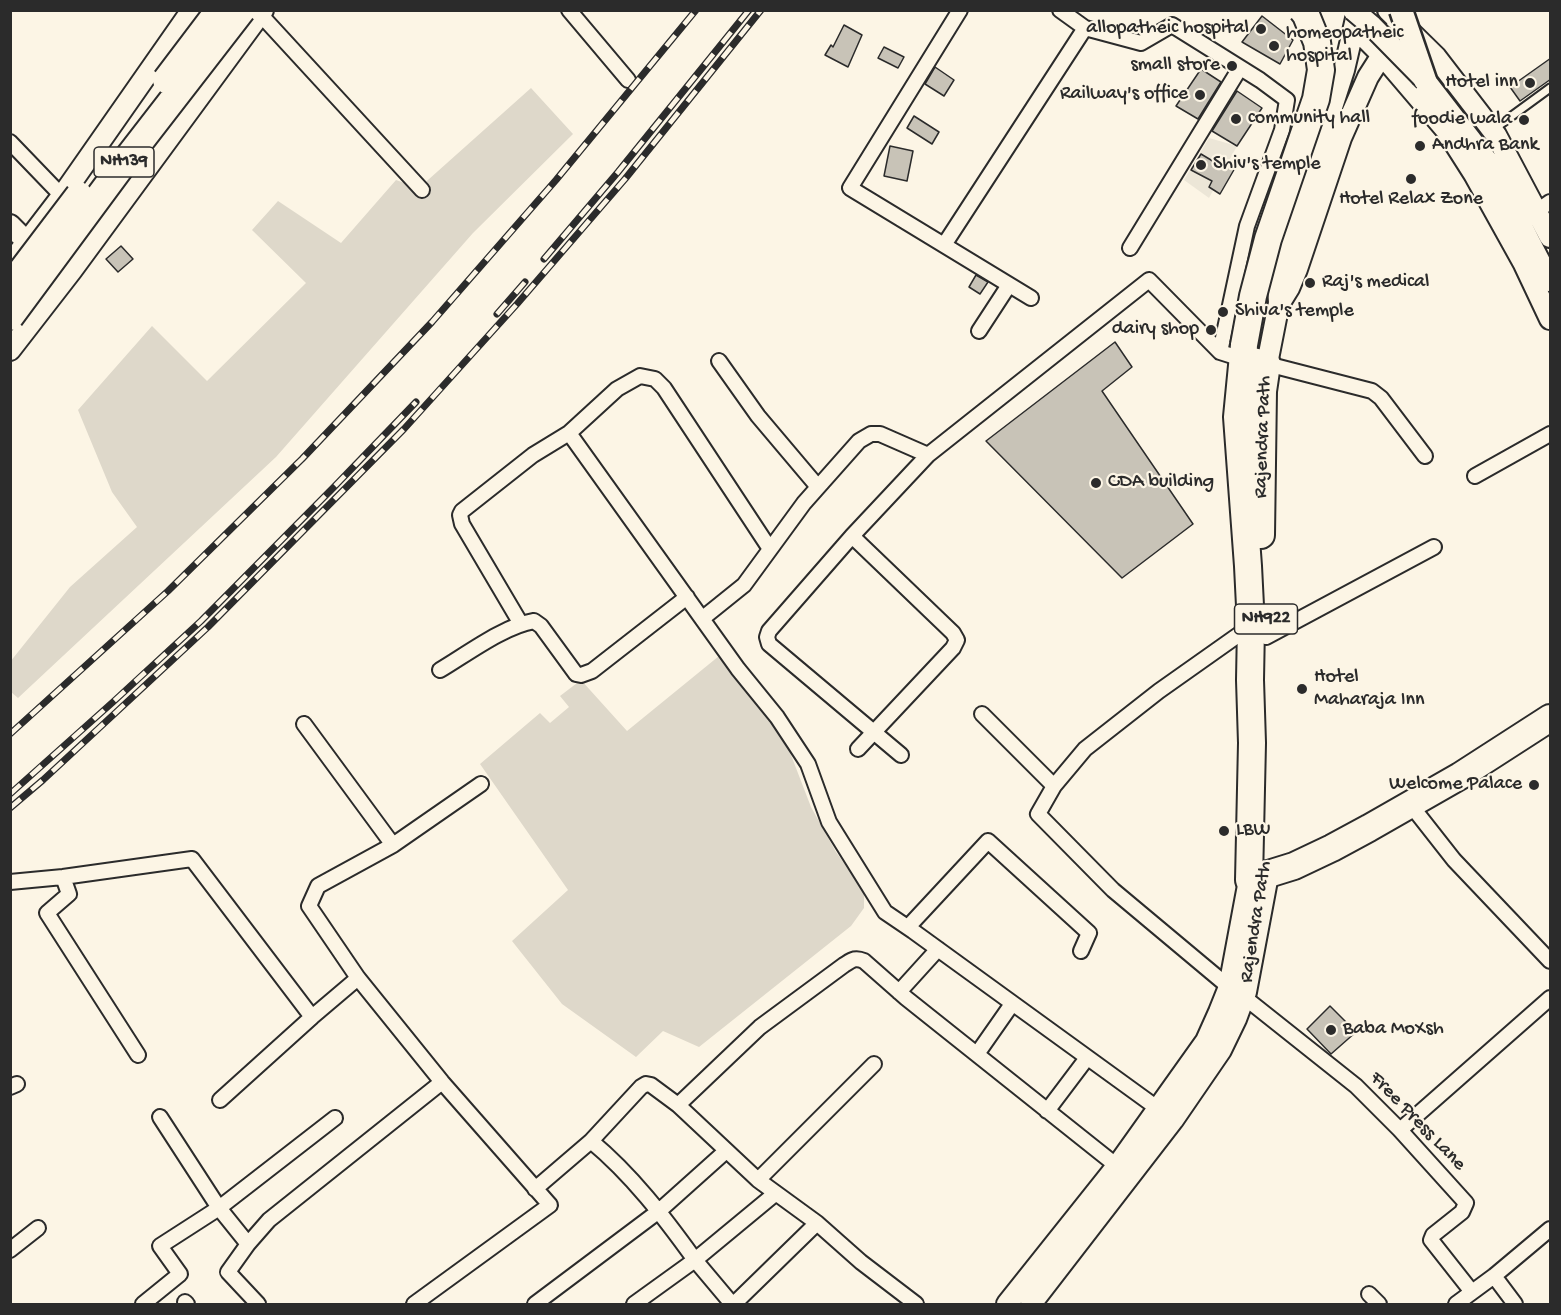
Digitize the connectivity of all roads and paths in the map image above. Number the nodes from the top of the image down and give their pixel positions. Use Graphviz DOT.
graph roads {
  1 [pos="193,10"];
  2 [pos="219,10"];
  3 [pos="569,10"];
  4 [pos="960,10"];
  5 [pos="1060,10"];
  6 [pos="1302,10"];
  7 [pos="255,12"];
  8 [pos="1398,13"];
  9 [pos="1355,16"];
  10 [pos="1085,28"];
  11 [pos="233,52"];
  12 [pos="1382,55"];
  13 [pos="1240,68"];
  14 [pos="628,80"];
  15 [pos="1425,80"];
  16 [pos="1551,88"];
  17 [pos="1287,100"];
  18 [pos="1327,121"];
  19 [pos="1492,130"];
  20 [pos="10,142"];
  21 [pos="81,169"];
  22 [pos="422,190"];
  23 [pos="62,196"];
  24 [pos="122,203"];
  25 [pos="1544,207"];
  26 [pos="10,225"];
  27 [pos="1551,237"];
  28 [pos="27,243"];
  29 [pos="944,245"];
  30 [pos="1130,248"];
  31 [pos="10,264"];
  32 [pos="1551,281"];
  33 [pos="1009,285"];
  34 [pos="10,286"];
  35 [pos="1031,298"];
  36 [pos="1279,303"];
  37 [pos="10,317"];
  38 [pos="1551,319"];
  39 [pos="979,331"];
  40 [pos="10,350"];
  41 [pos="1236,352"];
  42 [pos="719,361"];
  43 [pos="1267,364"];
  44 [pos="1250,417"];
  45 [pos="569,433"];
  46 [pos="1551,434"];
  47 [pos="928,455"];
  48 [pos="1425,456"];
  49 [pos="1475,476"];
  50 [pos="818,488"];
  51 [pos="852,536"];
  52 [pos="1434,547"];
  53 [pos="770,549"];
  54 [pos="687,597"];
  55 [pos="703,618"];
  56 [pos="521,624"];
  57 [pos="1261,627"];
  58 [pos="440,670"];
  59 [pos="1551,703"];
  60 [pos="982,714"];
  61 [pos="1551,718"];
  62 [pos="304,724"];
  63 [pos="873,732"];
  64 [pos="858,749"];
  65 [pos="901,755"];
  66 [pos="482,784"];
  67 [pos="1054,786"];
  68 [pos="1410,804"];
  69 [pos="393,845"];
  70 [pos="1259,870"];
  71 [pos="63,876"];
  72 [pos="10,882"];
  73 [pos="908,927"];
  74 [pos="938,949"];
  75 [pos="1081,951"];
  76 [pos="1551,961"];
  77 [pos="358,978"];
  78 [pos="899,992"];
  79 [pos="1236,992"];
  80 [pos="1551,998"];
  81 [pos="1012,1004"];
  82 [pos="312,1017"];
  83 [pos="977,1054"];
  84 [pos="138,1055"];
  85 [pos="1087,1058"];
  86 [pos="874,1064"];
  87 [pos="442,1082"];
  88 [pos="220,1100"];
  89 [pos="678,1105"];
  90 [pos="1047,1111"];
  91 [pos="1165,1114"];
  92 [pos="160,1117"];
  93 [pos="335,1118"];
  94 [pos="1400,1130"];
  95 [pos="591,1141"];
  96 [pos="726,1151"];
  97 [pos="1117,1166"];
  98 [pos="758,1180"];
  99 [pos="535,1189"];
  100 [pos="776,1193"];
  101 [pos="219,1208"];
  102 [pos="659,1211"];
  103 [pos="817,1223"];
  104 [pos="38,1228"];
  105 [pos="1551,1230"];
  106 [pos="248,1244"];
  107 [pos="10,1250"];
  108 [pos="695,1260"];
  109 [pos="1494,1276"];
  110 [pos="1472,1292"];
  111 [pos="1370,1294"];
  112 [pos="914,1304"];
  113 [pos="143,1305"];
  114 [pos="258,1305"];
  115 [pos="414,1305"];
  116 [pos="535,1305"];
  117 [pos="634,1305"];
  118 [pos="733,1305"];
  119 [pos="1007,1305"];
  120 [pos="1031,1305"];
  121 [pos="1379,1305"];
  122 [pos="1456,1305"];
  123 [pos="1515,1305"];
  1 -- 11 [label="main road"];
  1 -- 21 [label="main road"];
  2 -- 34 [label="highway, NH139, bridge"];
  3 -- 14 [label="street"];
  4 -- 29 [label="street"];
  5 -- 10 [label="street"];
  6 -- 41 [label="highway, NH922, bridge"];
  7 -- 11 [label="main road"];
  7 -- 22 [label="street"];
  7 -- 37 [label="highway, NH139, bridge"];
  8 -- 12 [label="main road"];
  8 -- 15 [label="main road, bridge"];
  8 -- 19 [label="main road"];
  9 -- 12 [label="main road"];
  9 -- 15 [label="main road, bridge"];
  9 -- 18 [label="main road"];
  10 -- 13 [label="street"];
  10 -- 29 [label="street"];
  11 -- 24 [label="main road"];
  12 -- 36 [label="main road"];
  12 -- 38 [label="main road"];
  13 -- 17 [label="street"];
  13 -- 30 [label="street"];
  15 -- 32 [label="main road"];
  16 -- 19 [label="lane"];
  17 -- 18 [label="street"];
  17 -- 41 [label="street"];
  18 -- 36 [label="main road"];
  19 -- 25 [label="main road"];
  20 -- 23 [label="street"];
  21 -- 23 [label="main road"];
  21 -- 24 [label="main road"];
  23 -- 28 [label="main road"];
  24 -- 40 [label="main road"];
  25 -- 27 [label="main road"];
  26 -- 28 [label="main road"];
  28 -- 31 [label="main road"];
  29 -- 33 [label="street"];
  33 -- 35 [label="street"];
  33 -- 39 [label="street"];
  36 -- 43 [label="main road"];
  41 -- 43 [label="highway"];
  41 -- 44 [label="highway, NH922"];
  41 -- 47 [label="street"];
  42 -- 50 [label="street"];
  43 -- 44 [label="highway, Rajendra Path / NH922"];
  43 -- 48 [label="street"];
  44 -- 57 [label="highway, Rajendra Path / NH922"];
  44 -- 57 [label="highway, Rajendra Path / NH922"];
  45 -- 53 [label="street"];
  45 -- 54 [label="street"];
  45 -- 56 [label="street"];
  46 -- 49 [label="street"];
  47 -- 50 [label="street"];
  47 -- 51 [label="street"];
  50 -- 53 [label="street"];
  51 -- 63 [label="street"];
  51 -- 63 [label="street"];
  52 -- 57 [label="street"];
  53 -- 55 [label="street"];
  54 -- 55 [label="street"];
  54 -- 56 [label="street"];
  55 -- 73 [label="street"];
  56 -- 58 [label="street"];
  57 -- 67 [label="street"];
  57 -- 70 [label="highway, Rajendra Path / NH922"];
  59 -- 70 [label="highway"];
  60 -- 67 [label="street"];
  61 -- 68 [label="highway"];
  62 -- 69 [label="street"];
  63 -- 64 [label="street"];
  63 -- 65 [label="street"];
  66 -- 69 [label="street"];
  67 -- 79 [label="street, Free Press Lane"];
  68 -- 70 [label="highway"];
  68 -- 76 [label="street"];
  69 -- 77 [label="street"];
  70 -- 79 [label="main road, Rajendra Path"];
  71 -- 72 [label="street"];
  71 -- 82 [label="street"];
  71 -- 84 [label="street"];
  73 -- 74 [label="street"];
  73 -- 75 [label="street"];
  74 -- 78 [label="street"];
  74 -- 81 [label="street"];
  77 -- 82 [label="street"];
  77 -- 87 [label="street"];
  78 -- 83 [label="street"];
  78 -- 89 [label="street"];
  79 -- 91 [label="main road, Rajendra Path"];
  79 -- 94 [label="street, Free Press Lane"];
  80 -- 94 [label="street"];
  81 -- 83 [label="street"];
  81 -- 85 [label="street"];
  82 -- 88 [label="street"];
  83 -- 90 [label="street"];
  85 -- 90 [label="street"];
  85 -- 91 [label="street"];
  86 -- 98 [label="street"];
  87 -- 99 [label="street"];
  87 -- 106 [label="street"];
  89 -- 95 [label="street"];
  89 -- 96 [label="street"];
  90 -- 97 [label="street"];
  91 -- 97 [label="main road, Rajendra Path"];
  91 -- 120 [label="main road, Rajendra Path"];
  92 -- 101 [label="street"];
  93 -- 101 [label="street"];
  94 -- 110 [label="street, Free Press Lane"];
  95 -- 99 [label="street"];
  95 -- 102 [label="street"];
  96 -- 98 [label="street"];
  96 -- 102 [label="street"];
  97 -- 119 [label="main road, Rajendra Path"];
  98 -- 100 [label="street"];
  99 -- 115 [label="street"];
  100 -- 103 [label="street"];
  100 -- 108 [label="street"];
  101 -- 106 [label="street"];
  101 -- 113 [label="street"];
  102 -- 108 [label="street"];
  102 -- 116 [label="street"];
  103 -- 112 [label="street"];
  103 -- 118 [label="street"];
  104 -- 107 [label="street"];
  105 -- 109 [label="street"];
  106 -- 114 [label="street"];
  108 -- 117 [label="street"];
  108 -- 118 [label="street"];
  109 -- 110 [label="street"];
  109 -- 123 [label="street"];
  110 -- 122 [label="street"];
  111 -- 121 [label="street"];
}
